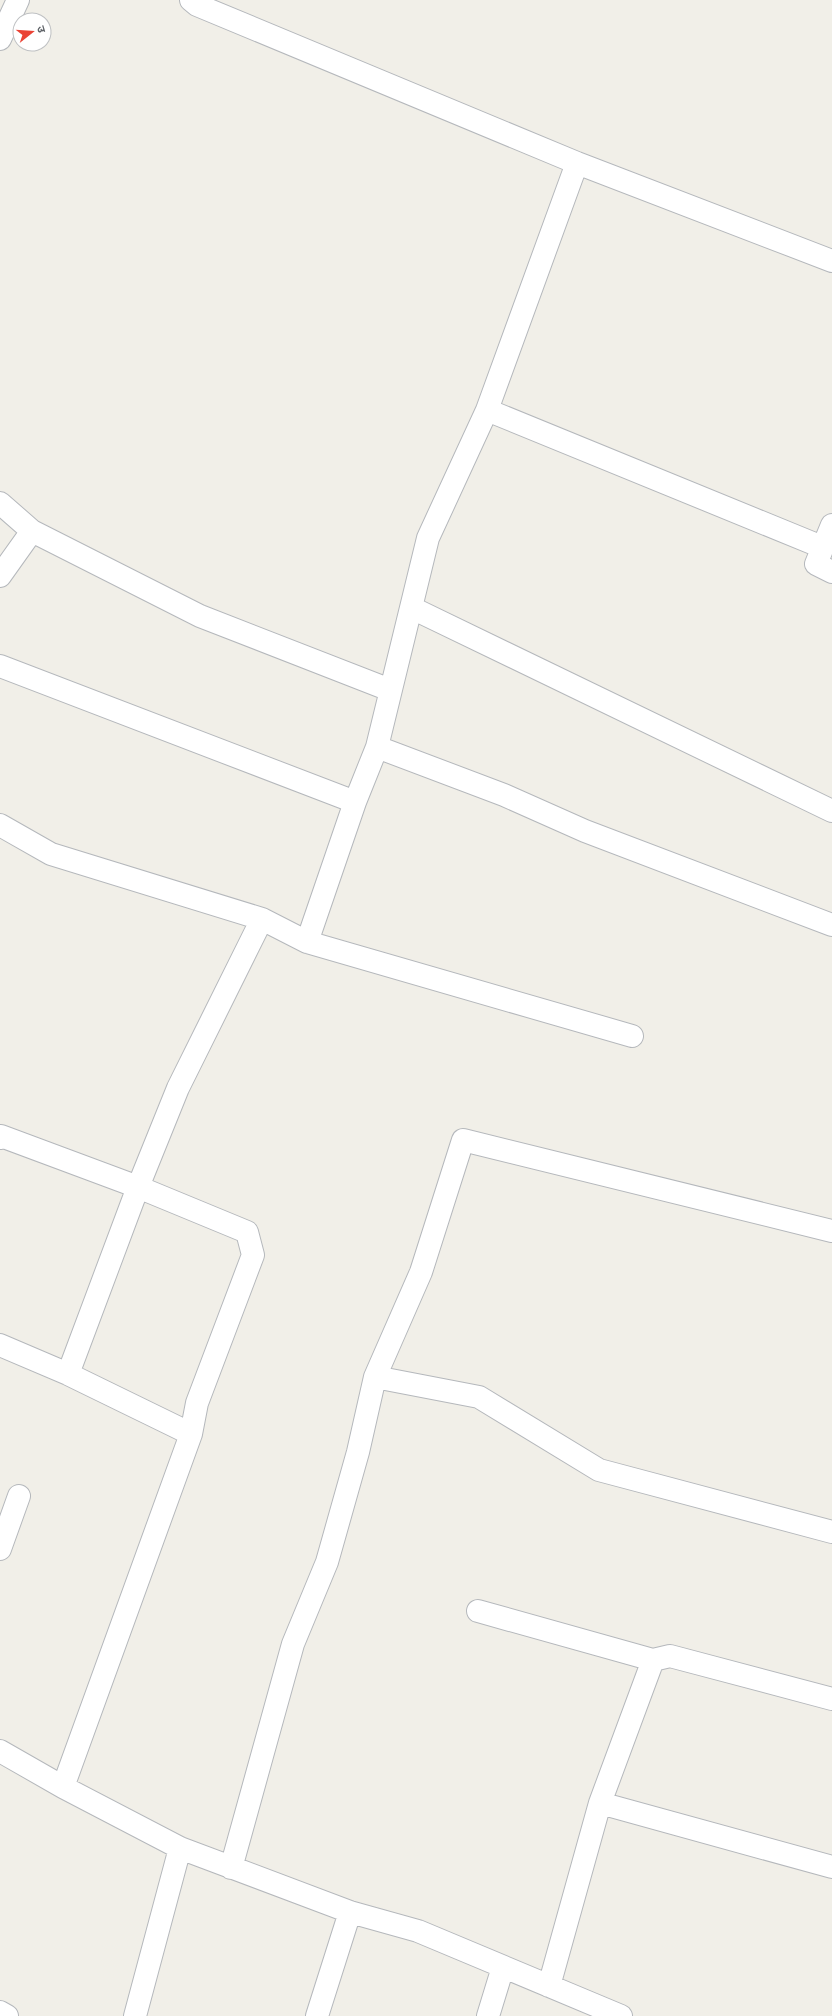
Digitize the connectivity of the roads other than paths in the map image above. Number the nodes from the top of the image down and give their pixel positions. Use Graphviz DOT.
graph roads {
  1 [pos="18,0"];
  2 [pos="191,0"];
  3 [pos="0,39"];
  4 [pos="577,163"];
  5 [pos="832,260"];
  6 [pos="487,410"];
  7 [pos="0,503"];
  8 [pos="832,525"];
  9 [pos="32,531"];
  10 [pos="822,547"];
  11 [pos="832,572"];
  12 [pos="0,576"];
  13 [pos="412,608"];
  14 [pos="0,666"];
  15 [pos="390,690"];
  16 [pos="377,746"];
  17 [pos="355,802"];
  18 [pos="832,811"];
  19 [pos="0,824"];
  20 [pos="262,920"];
  21 [pos="832,925"];
  22 [pos="307,942"];
  23 [pos="632,1036"];
  24 [pos="0,1138"];
  25 [pos="138,1187"];
  26 [pos="832,1231"];
  27 [pos="0,1345"];
  28 [pos="68,1374"];
  29 [pos="375,1377"];
  30 [pos="191,1434"];
  31 [pos="20,1496"];
  32 [pos="832,1532"];
  33 [pos="0,1549"];
  34 [pos="478,1611"];
  35 [pos="654,1660"];
  36 [pos="832,1699"];
  37 [pos="0,1751"];
  38 [pos="63,1787"];
  39 [pos="600,1803"];
  40 [pos="180,1848"];
  41 [pos="832,1867"];
  42 [pos="231,1868"];
  43 [pos="350,1912"];
  44 [pos="503,1967"];
  45 [pos="549,1986"];
  46 [pos="0,2012"];
  47 [pos="7,2016"];
  48 [pos="135,2016"];
  49 [pos="317,2016"];
  50 [pos="488,2016"];
  51 [pos="621,2016"];
  1 -- 3 [label="street"];
  2 -- 4 [label="street"];
  4 -- 5 [label="street"];
  4 -- 6 [label="street"];
  6 -- 10 [label="street"];
  6 -- 13 [label="street"];
  7 -- 9 [label="street"];
  8 -- 10 [label="street"];
  9 -- 12 [label="street"];
  9 -- 15 [label="street"];
  10 -- 11 [label="street"];
  13 -- 15 [label="street"];
  13 -- 18 [label="street"];
  14 -- 17 [label="street"];
  15 -- 16 [label="street"];
  16 -- 17 [label="street"];
  16 -- 21 [label="street"];
  17 -- 22 [label="street"];
  19 -- 20 [label="street"];
  20 -- 22 [label="street"];
  20 -- 25 [label="street"];
  22 -- 23 [label="street"];
  24 -- 25 [label="street"];
  25 -- 28 [label="street"];
  25 -- 30 [label="street"];
  26 -- 29 [label="street"];
  27 -- 28 [label="street"];
  28 -- 30 [label="street"];
  29 -- 32 [label="street"];
  29 -- 42 [label="street"];
  30 -- 38 [label="street"];
  31 -- 33 [label="street"];
  34 -- 35 [label="street"];
  35 -- 36 [label="street"];
  35 -- 39 [label="street"];
  37 -- 38 [label="street"];
  38 -- 40 [label="street"];
  39 -- 41 [label="street"];
  39 -- 45 [label="street"];
  40 -- 42 [label="street"];
  40 -- 48 [label="street"];
  42 -- 43 [label="street"];
  43 -- 44 [label="street"];
  43 -- 49 [label="street"];
  44 -- 45 [label="street"];
  44 -- 50 [label="street"];
  45 -- 51 [label="street"];
  46 -- 47 [label="street"];
}
